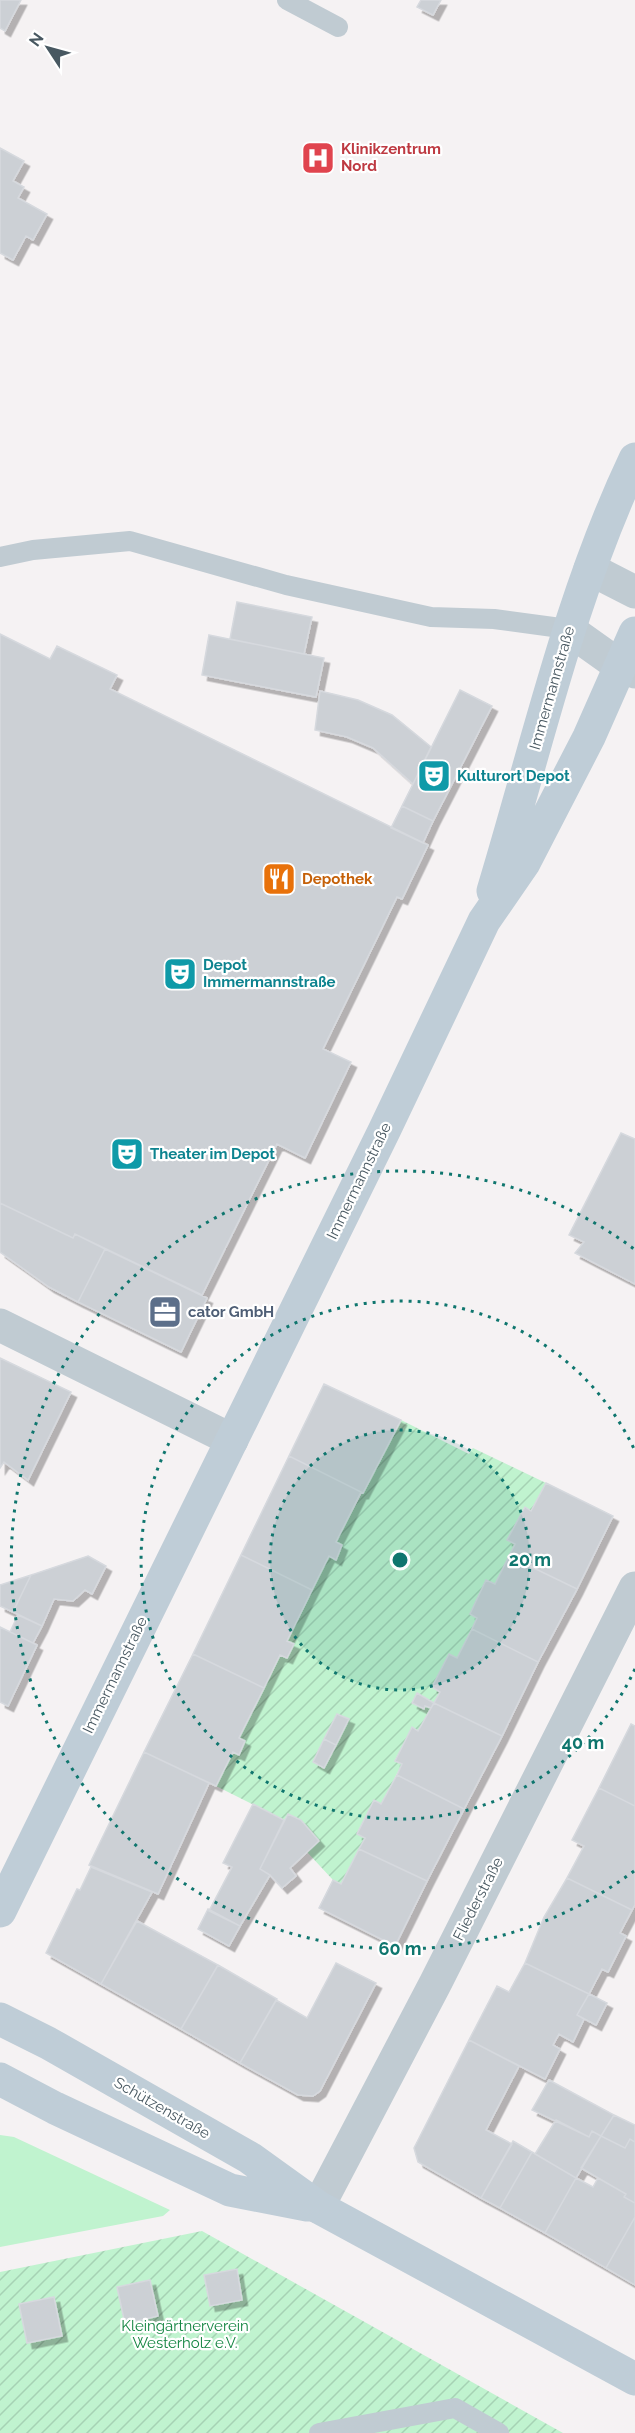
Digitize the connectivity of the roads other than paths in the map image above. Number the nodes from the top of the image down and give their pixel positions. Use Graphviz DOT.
graph roads {
  1 [pos="287,0"];
  2 [pos="338,27"];
  3 [pos="635,459"];
  4 [pos="0,557"];
  5 [pos="590,569"];
  6 [pos="635,592"];
  7 [pos="568,630"];
  8 [pos="635,633"];
  9 [pos="628,669"];
  10 [pos="484,921"];
  11 [pos="0,1325"];
  12 [pos="232,1440"];
  13 [pos="635,1588"];
  14 [pos="0,1911"];
  15 [pos="0,2019"];
  16 [pos="0,2079"];
  17 [pos="318,2207"];
  18 [pos="635,2379"];
  19 [pos="319,2433"];
  20 [pos="499,2433"];
  1 -- 2 [label="lane"];
  3 -- 5 [label="street, Immermannstraße"];
  4 -- 7 [label="lane"];
  5 -- 6 [label="street"];
  5 -- 7 [label="street, Immermannstraße"];
  7 -- 9 [label="street"];
  7 -- 10 [label="street, Immermannstraße"];
  8 -- 9 [label="street, Immermannstraße"];
  9 -- 10 [label="street, Immermannstraße"];
  10 -- 12 [label="street, Immermannstraße"];
  11 -- 12 [label="street"];
  12 -- 14 [label="street, Immermannstraße"];
  13 -- 17 [label="street, Fliederstraße"];
  15 -- 17 [label="street, Schützenstraße"];
  16 -- 17 [label="street, Schützenstraße"];
  17 -- 18 [label="street, Schützenstraße"];
  19 -- 20 [label="lane"];
}
